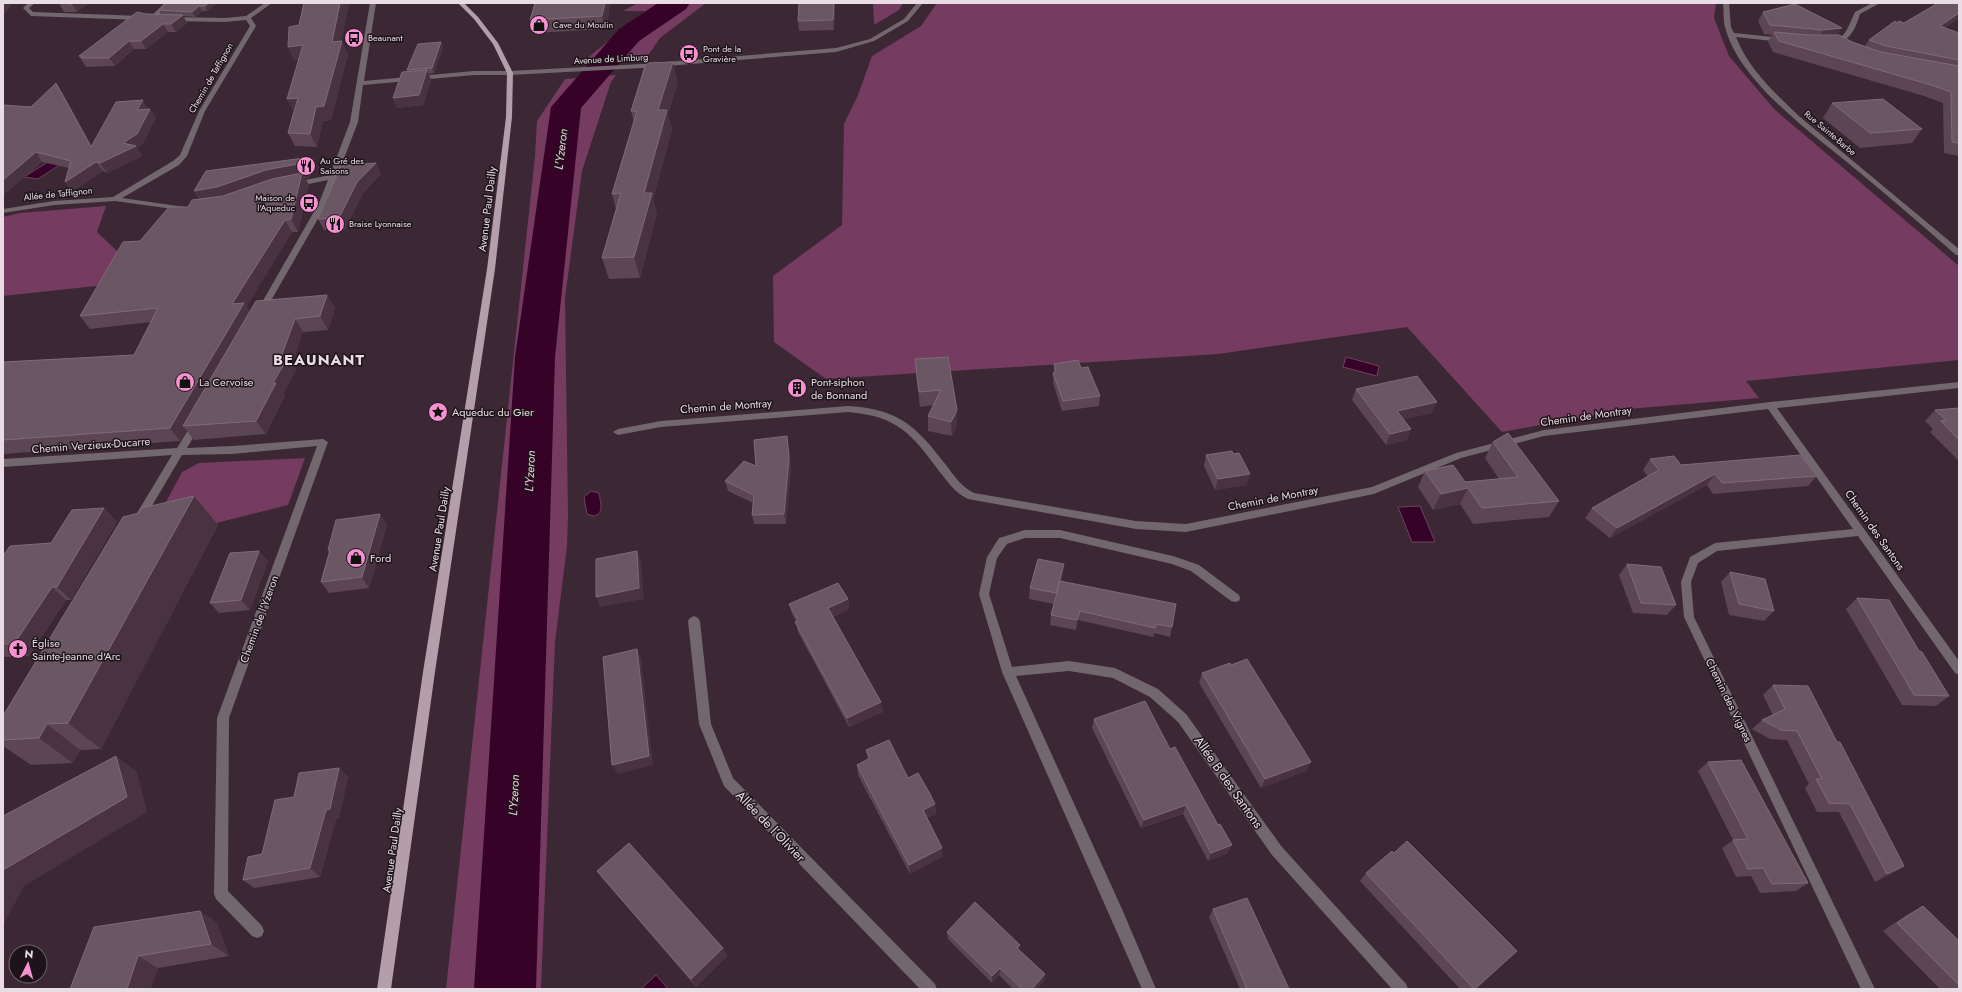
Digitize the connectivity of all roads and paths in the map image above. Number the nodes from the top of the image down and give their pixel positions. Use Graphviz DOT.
graph roads {
  1 [pos="32,3"];
  2 [pos="169,3"];
  3 [pos="269,3"];
  4 [pos="373,3"];
  5 [pos="461,3"];
  6 [pos="920,3"];
  7 [pos="1726,3"];
  8 [pos="1877,3"];
  9 [pos="248,18"];
  10 [pos="151,19"];
  11 [pos="159,19"];
  12 [pos="166,19"];
  13 [pos="1731,35"];
  14 [pos="1788,40"];
  15 [pos="1822,42"];
  16 [pos="1835,43"];
  17 [pos="1845,49"];
  18 [pos="510,73"];
  19 [pos="359,84"];
  20 [pos="334,176"];
  21 [pos="284,187"];
  22 [pos="115,198"];
  23 [pos="190,209"];
  24 [pos="3,212"];
  25 [pos="1959,253"];
  26 [pos="256,320"];
  27 [pos="1959,385"];
  28 [pos="1770,404"];
  29 [pos="202,414"];
  30 [pos="618,432"];
  31 [pos="180,452"];
  32 [pos="3,463"];
  33 [pos="133,526"];
  34 [pos="1861,532"];
  35 [pos="1235,598"];
  36 [pos="694,621"];
  37 [pos="1959,670"];
  38 [pos="1008,672"];
  39 [pos="257,931"];
  40 [pos="384,989"];
  41 [pos="930,989"];
  42 [pos="1149,989"];
  43 [pos="1401,989"];
  44 [pos="1868,989"];
  1 -- 10 [label="street"];
  2 -- 10 [label="street"];
  3 -- 9 [label="street"];
  4 -- 19 [label="street"];
  5 -- 18 [label="main road"];
  6 -- 18 [label="street, Avenue de Limburg"];
  7 -- 13 [label="street, Rue Sainte-Barbe"];
  8 -- 16 [label="street"];
  9 -- 12 [label="street"];
  9 -- 22 [label="street, Chemin de Taffignon"];
  10 -- 11 [label="street"];
  13 -- 14 [label="street"];
  13 -- 25 [label="street, Rue Sainte-Barbe"];
  15 -- 16 [label="street"];
  16 -- 17 [label="street"];
  18 -- 19 [label="street, Avenue de Limburg"];
  18 -- 40 [label="main road, Avenue Paul Dailly"];
  19 -- 20 [label="street"];
  20 -- 21 [label="street"];
  20 -- 26 [label="street"];
  22 -- 23 [label="street"];
  22 -- 24 [label="street, Allée de Taffignon"];
  27 -- 28 [label="street, Chemin de Montray"];
  28 -- 30 [label="street, Chemin de Montray"];
  28 -- 34 [label="street, Chemin des Santons"];
  29 -- 31 [label="street"];
  31 -- 32 [label="street, Chemin Verzieux-Ducarre"];
  31 -- 33 [label="street"];
  31 -- 39 [label="street, Chemin de l'Yzeron"];
  34 -- 37 [label="street, Chemin des Santons"];
  34 -- 44 [label="street, Chemin des Vignes"];
  35 -- 38 [label="street"];
  36 -- 41 [label="street, Allée de l’Olivier"];
  38 -- 42 [label="street"];
  38 -- 43 [label="street, Allée B des Santons"];
}
